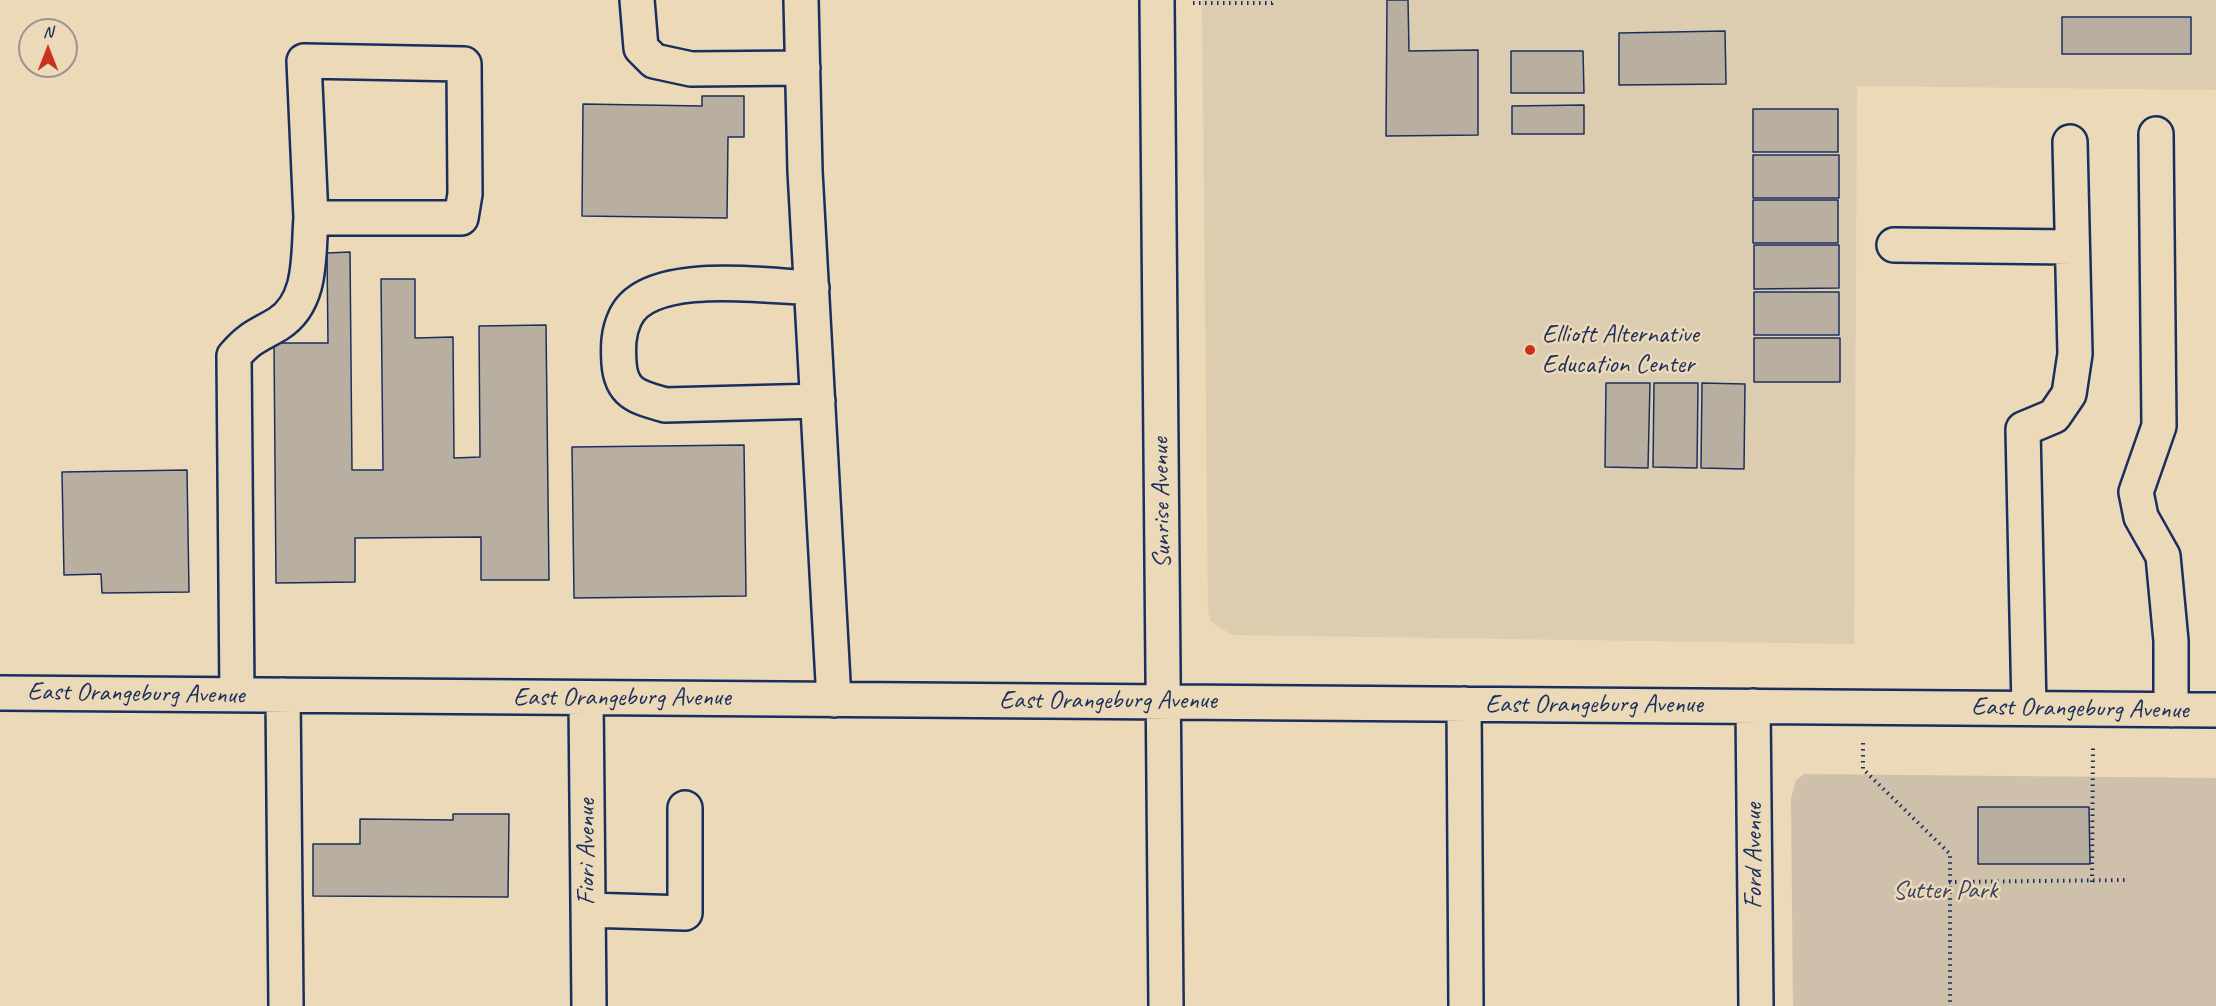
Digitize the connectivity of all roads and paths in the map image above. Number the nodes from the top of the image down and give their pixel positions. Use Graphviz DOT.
graph roads {
  1 [pos="637,0"];
  2 [pos="801,0"];
  3 [pos="1275,0"];
  4 [pos="1157,2"];
  5 [pos="803,68"];
  6 [pos="2156,134"];
  7 [pos="2070,142"];
  8 [pos="311,218"];
  9 [pos="1894,245"];
  10 [pos="2073,247"];
  11 [pos="812,288"];
  12 [pos="818,401"];
  13 [pos="0,693"];
  14 [pos="237,695"];
  15 [pos="283,695"];
  16 [pos="586,698"];
  17 [pos="834,700"];
  18 [pos="1163,701"];
  19 [pos="1464,704"];
  20 [pos="1753,706"];
  21 [pos="1862,707"];
  22 [pos="2029,708"];
  23 [pos="2094,709"];
  24 [pos="2171,710"];
  25 [pos="2216,710"];
  26 [pos="685,808"];
  27 [pos="2127,880"];
  28 [pos="1949,882"];
  29 [pos="2092,882"];
  30 [pos="588,910"];
  31 [pos="286,1006"];
  32 [pos="589,1006"];
  33 [pos="1166,1006"];
  34 [pos="1466,1006"];
  35 [pos="1756,1006"];
  36 [pos="1950,1006"];
  1 -- 5 [label="street"];
  2 -- 5 [label="street"];
  3 -- 4 [label="path"];
  4 -- 18 [label="street, Sunrise Avenue"];
  5 -- 11 [label="street"];
  6 -- 24 [label="street"];
  7 -- 10 [label="street"];
  8 -- 8 [label="street"];
  8 -- 14 [label="street"];
  9 -- 10 [label="street"];
  10 -- 22 [label="street"];
  11 -- 12 [label="street"];
  11 -- 12 [label="street"];
  12 -- 17 [label="street"];
  13 -- 14 [label="street, East Orangeburg Avenue"];
  14 -- 15 [label="street, East Orangeburg Avenue"];
  15 -- 16 [label="street, East Orangeburg Avenue"];
  15 -- 31 [label="street"];
  16 -- 17 [label="street, East Orangeburg Avenue"];
  16 -- 30 [label="street, Fiori Avenue"];
  17 -- 18 [label="street, East Orangeburg Avenue"];
  18 -- 19 [label="street, East Orangeburg Avenue"];
  18 -- 33 [label="street, Sunrise Avenue"];
  19 -- 20 [label="street, East Orangeburg Avenue"];
  19 -- 34 [label="street"];
  20 -- 21 [label="street, East Orangeburg Avenue"];
  20 -- 35 [label="street, Ford Avenue"];
  21 -- 22 [label="street, East Orangeburg Avenue"];
  21 -- 28 [label="path"];
  22 -- 23 [label="street, East Orangeburg Avenue"];
  23 -- 24 [label="street, East Orangeburg Avenue"];
  23 -- 29 [label="path"];
  24 -- 25 [label="street, East Orangeburg Avenue"];
  26 -- 30 [label="street"];
  27 -- 29 [label="path"];
  28 -- 29 [label="path"];
  28 -- 36 [label="path"];
  30 -- 32 [label="street, Fiori Avenue"];
}
